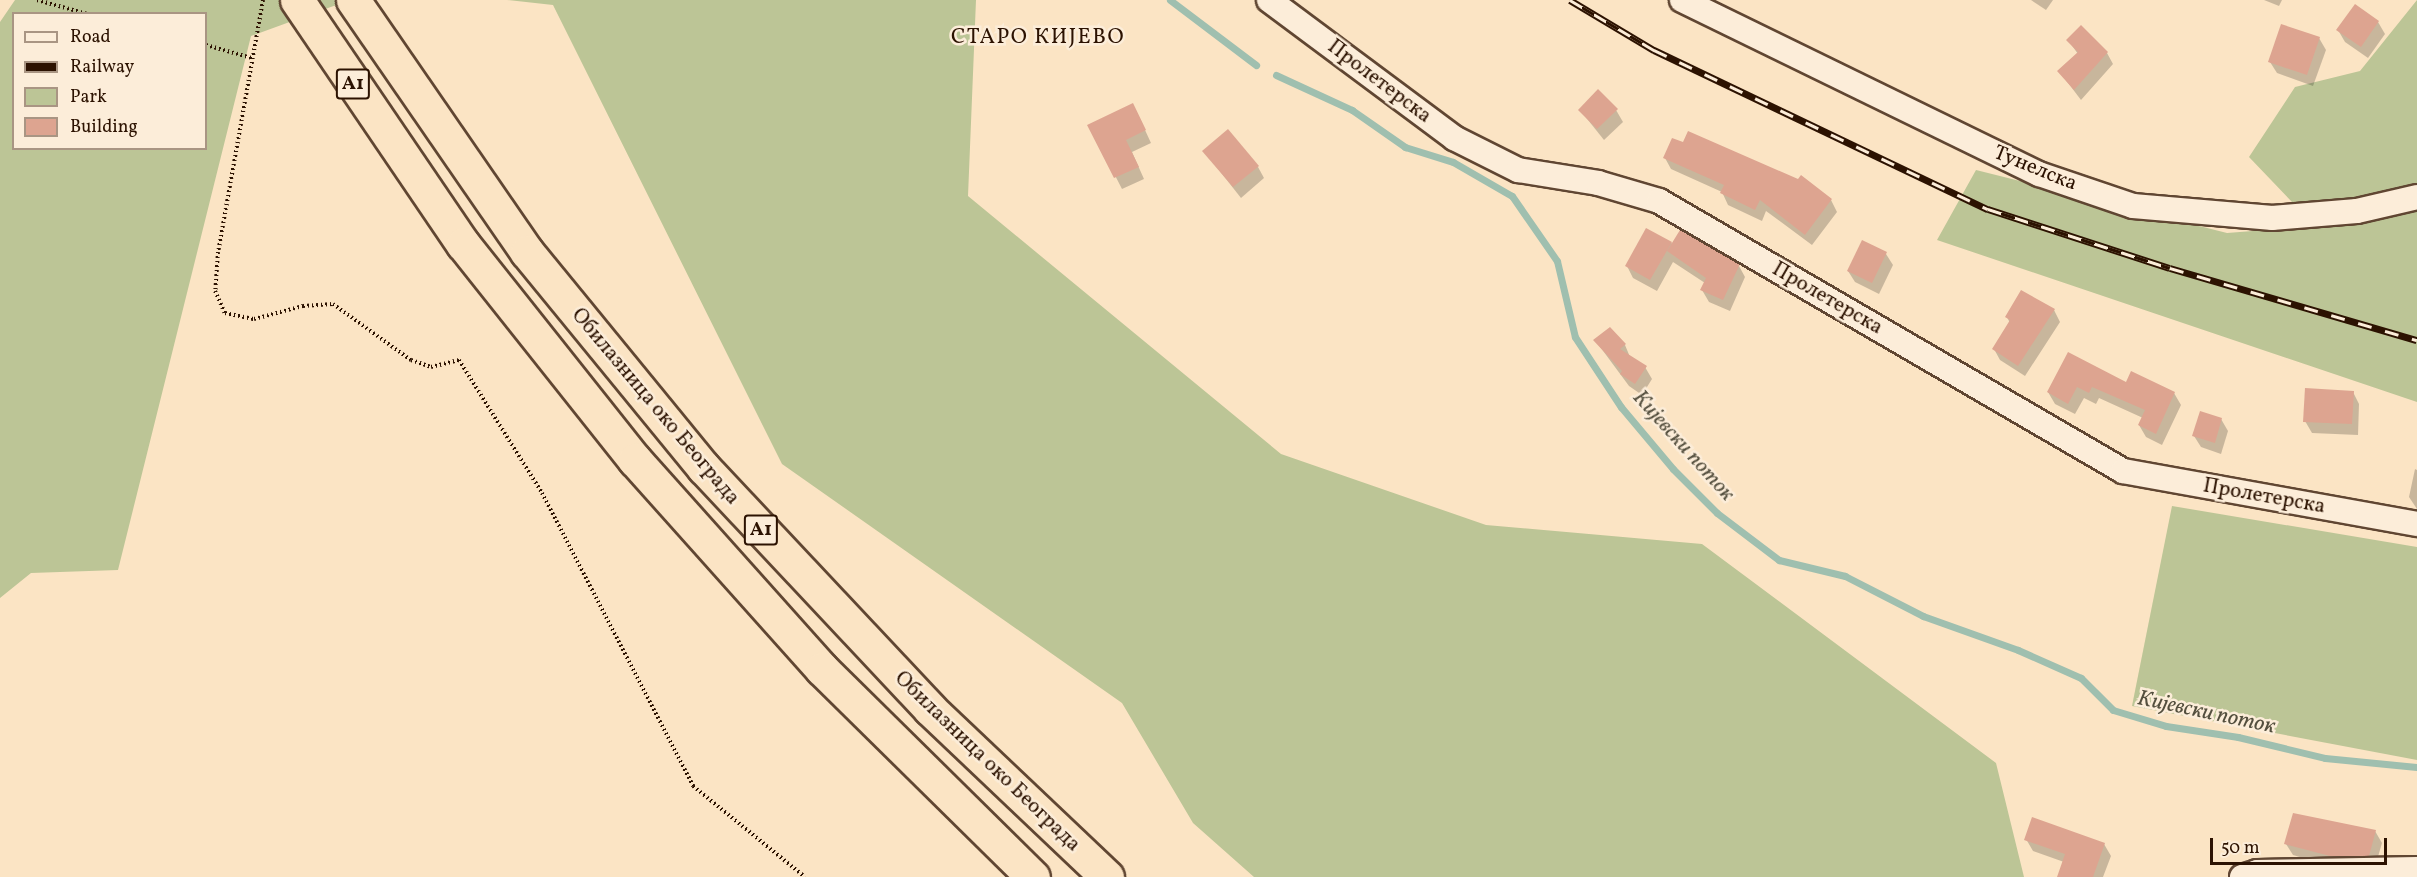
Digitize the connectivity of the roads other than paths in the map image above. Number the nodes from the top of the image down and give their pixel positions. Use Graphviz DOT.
graph roads {
  1 [pos="297,0"];
  2 [pos="353,0"];
  3 [pos="1269,0"];
  4 [pos="1682,0"];
  5 [pos="2417,196"];
  6 [pos="2417,524"];
  7 [pos="2417,869"];
  8 [pos="1033,877"];
  9 [pos="1107,877"];
  10 [pos="2242,877"];
  1 -- 8 [label="highway, A1"];
  2 -- 9 [label="highway, Обилазница око Београда / A1"];
  3 -- 6 [label="street, Пролетерска"];
  4 -- 5 [label="street, Тунелска"];
  7 -- 10 [label="street"];
}
